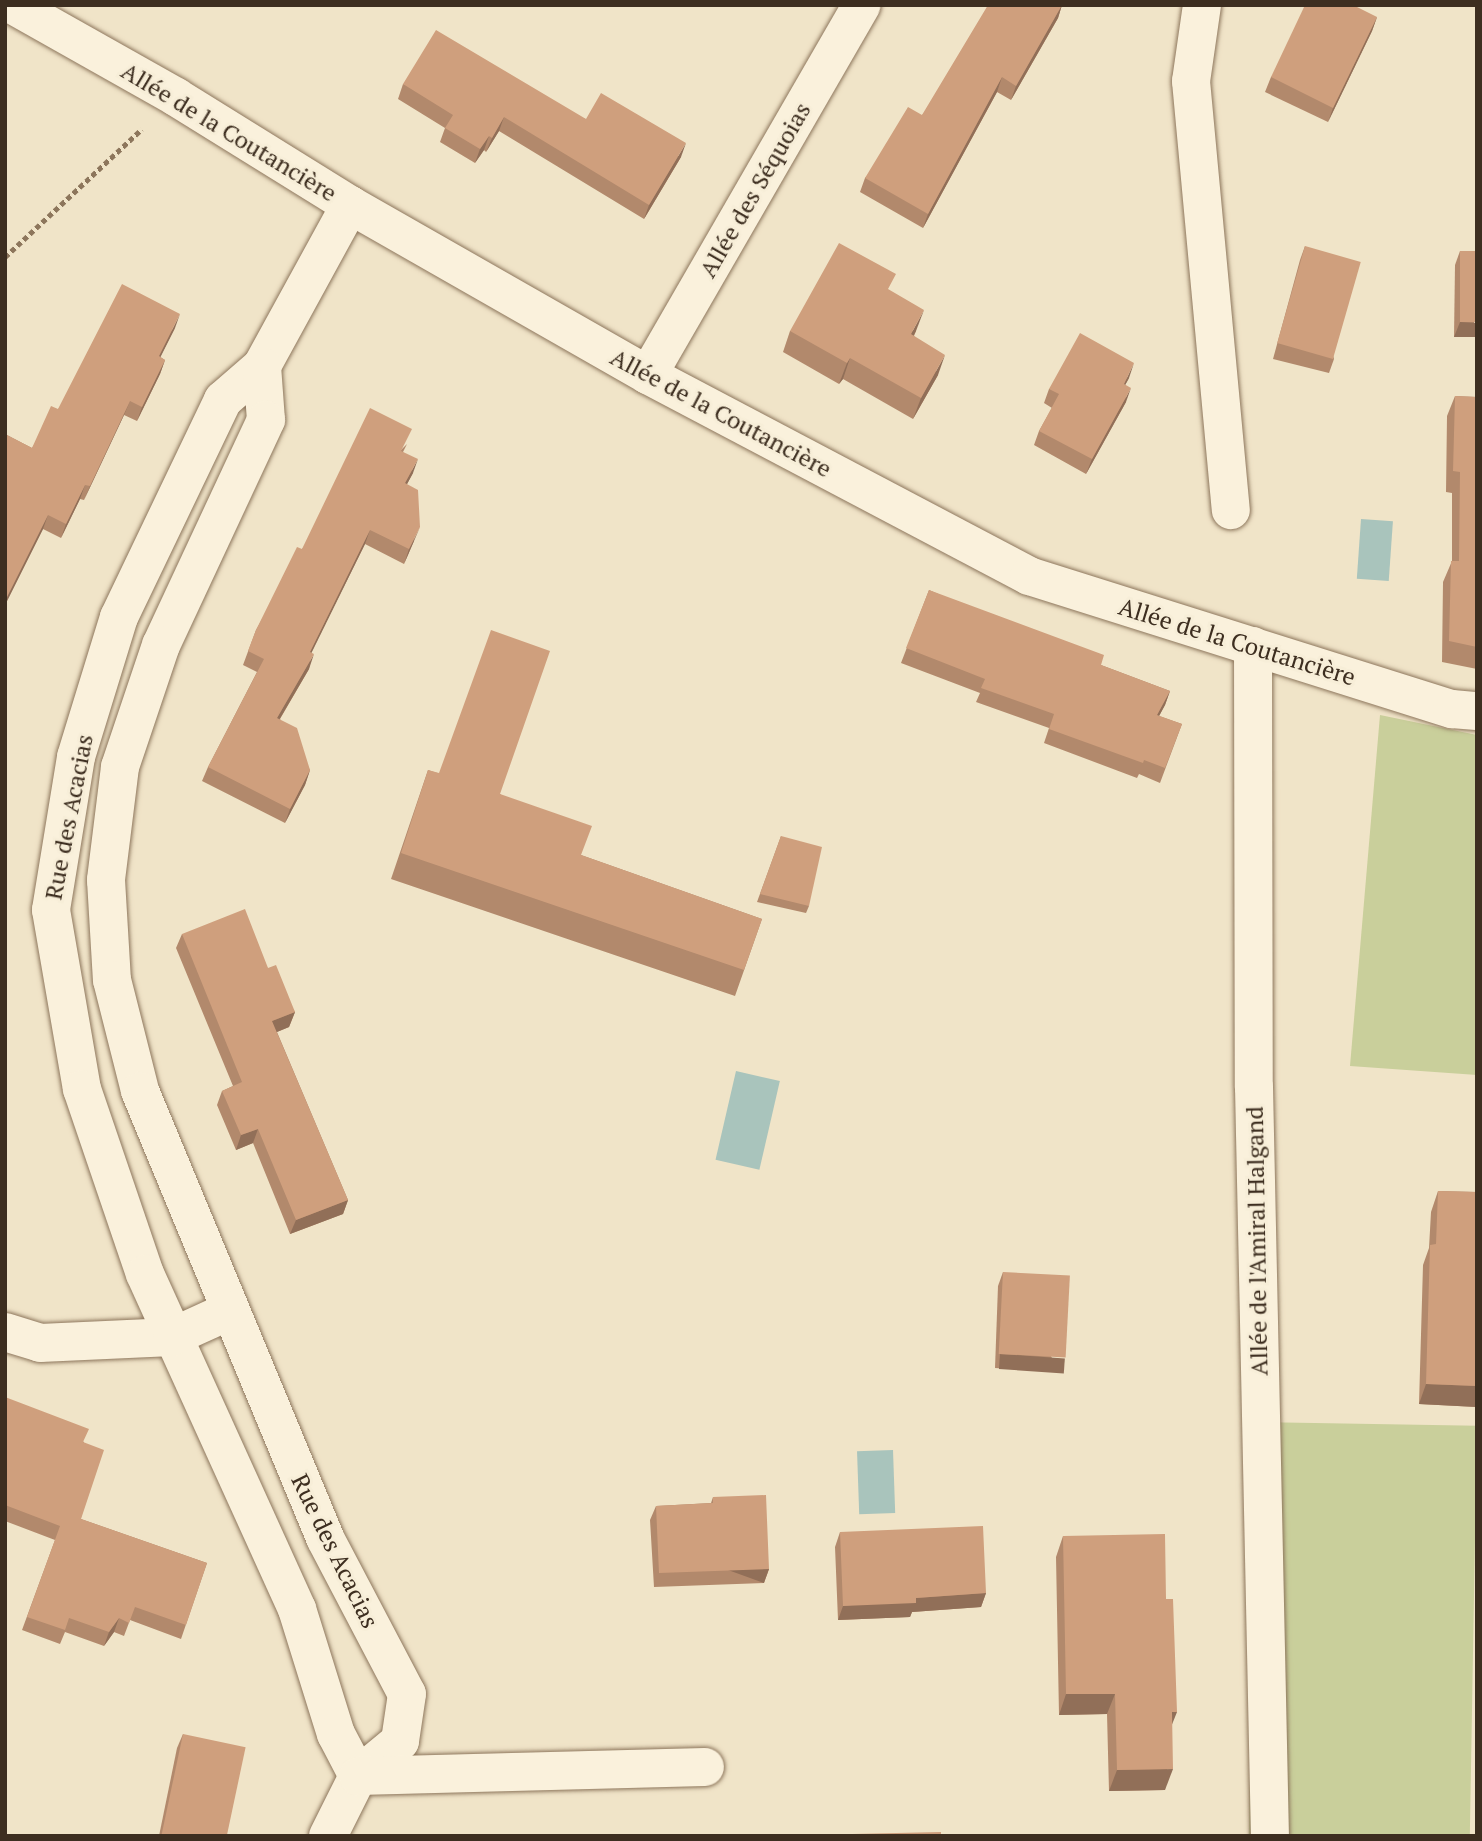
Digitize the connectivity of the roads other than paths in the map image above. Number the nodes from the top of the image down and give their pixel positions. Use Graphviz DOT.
graph roads {
  1 [pos="13,5"];
  2 [pos="862,5"];
  3 [pos="1202,5"];
  4 [pos="350,205"];
  5 [pos="262,366"];
  6 [pos="648,375"];
  7 [pos="1231,510"];
  8 [pos="1253,646"];
  9 [pos="1477,711"];
  10 [pos="229,1311"];
  11 [pos="5,1332"];
  12 [pos="172,1337"];
  13 [pos="705,1767"];
  14 [pos="358,1776"];
  15 [pos="328,1836"];
  16 [pos="1270,1836"];
  1 -- 4 [label="street, Allée de la Coutancière"];
  2 -- 6 [label="street, Allée des Séquoias"];
  3 -- 7 [label="street"];
  4 -- 5 [label="street, Rue des Acacias"];
  4 -- 6 [label="street, Allée de la Coutancière"];
  5 -- 10 [label="street, Rue des Acacias"];
  5 -- 12 [label="street, Rue des Acacias"];
  6 -- 8 [label="street, Allée de la Coutancière"];
  8 -- 9 [label="street, Allée de la Coutancière"];
  8 -- 16 [label="street, Allée de l'Amiral Halgand"];
  10 -- 12 [label="street"];
  10 -- 14 [label="street, Rue des Acacias"];
  11 -- 12 [label="street"];
  12 -- 14 [label="street, Rue des Acacias"];
  13 -- 14 [label="street"];
  14 -- 15 [label="street, Rue des Acacias"];
}
